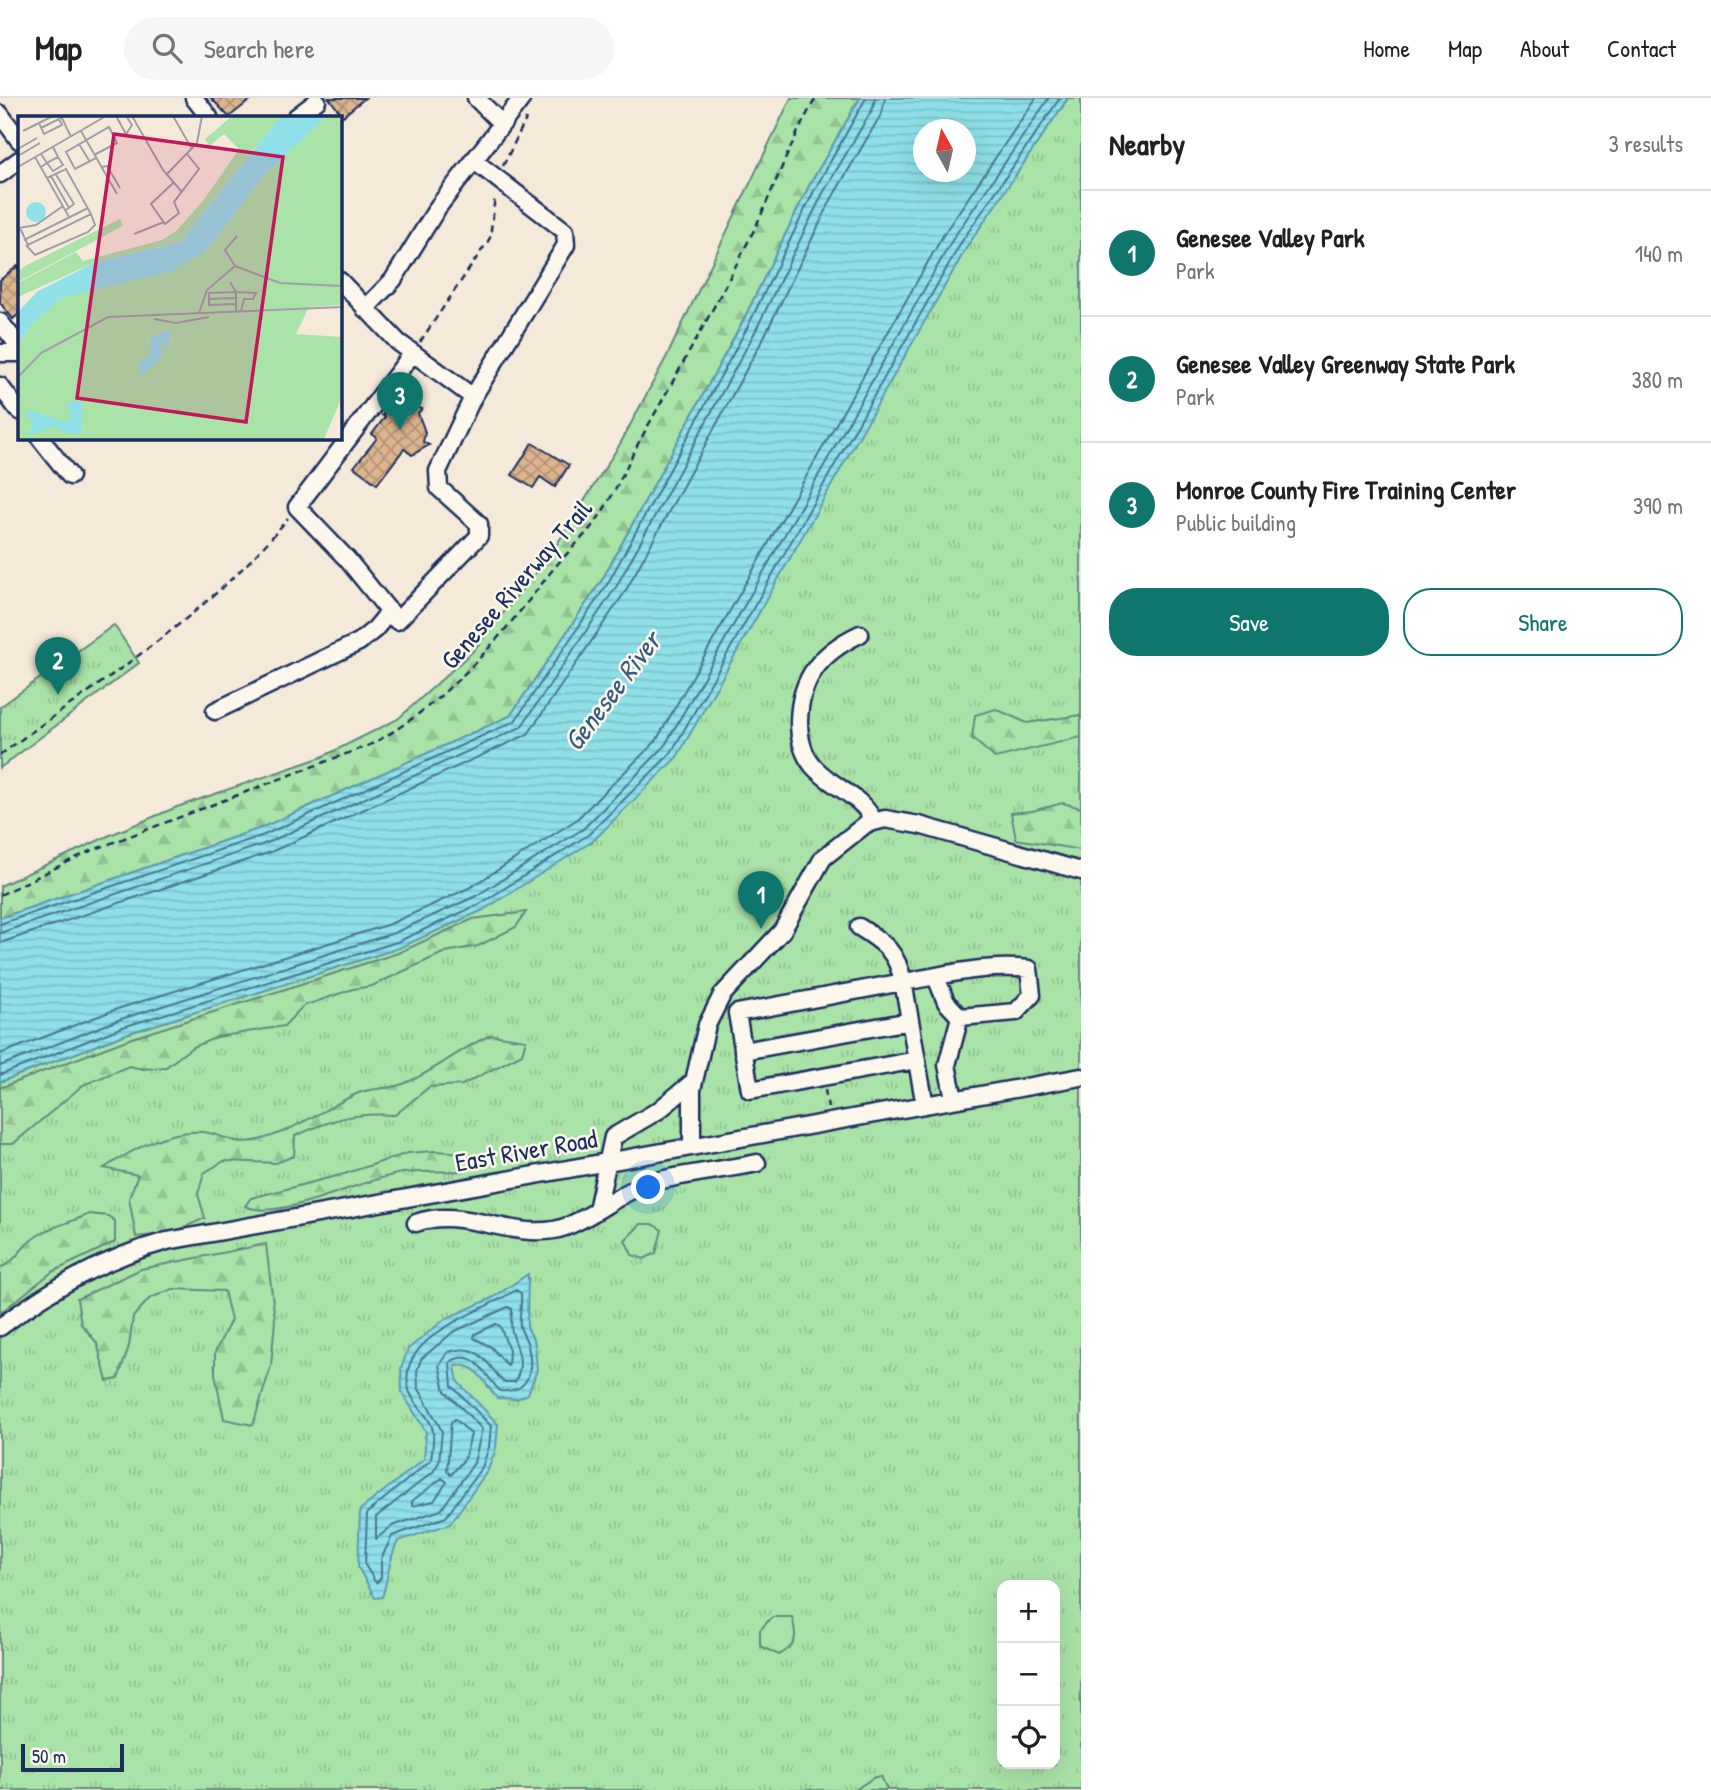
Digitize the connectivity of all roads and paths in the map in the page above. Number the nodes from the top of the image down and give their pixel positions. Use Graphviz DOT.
graph roads {
  1 [pos="194,98"];
  2 [pos="476,98"];
  3 [pos="816,98"];
  4 [pos="317,101"];
  5 [pos="526,104"];
  6 [pos="0,114"];
  7 [pos="208,116"];
  8 [pos="297,116"];
  9 [pos="502,124"];
  10 [pos="18,139"];
  11 [pos="473,160"];
  12 [pos="18,161"];
  13 [pos="0,174"];
  14 [pos="498,180"];
  15 [pos="341,282"];
  16 [pos="365,309"];
  17 [pos="0,322"];
  18 [pos="18,345"];
  19 [pos="0,353"];
  20 [pos="18,353"];
  21 [pos="412,354"];
  22 [pos="0,386"];
  23 [pos="473,397"];
  24 [pos="18,410"];
  25 [pos="41,439"];
  26 [pos="70,476"];
  27 [pos="297,507"];
  28 [pos="390,611"];
  29 [pos="860,634"];
  30 [pos="215,711"];
  31 [pos="0,755"];
  32 [pos="873,820"];
  33 [pos="1081,871"];
  34 [pos="0,895"];
  35 [pos="859,927"];
  36 [pos="936,977"];
  37 [pos="903,982"];
  38 [pos="960,1017"];
  39 [pos="910,1021"];
  40 [pos="743,1051"];
  41 [pos="917,1059"];
  42 [pos="1081,1077"];
  43 [pos="694,1081"];
  44 [pos="826,1095"];
  45 [pos="954,1099"];
  46 [pos="925,1105"];
  47 [pos="829,1113"];
  48 [pos="692,1146"];
  49 [pos="606,1161"];
  50 [pos="757,1163"];
  51 [pos="597,1210"];
  52 [pos="416,1223"];
  53 [pos="0,1326"];
  1 -- 7 [label="street"];
  2 -- 9 [label="street"];
  3 -- 34 [label="path, Genesee Riverway Trail"];
  4 -- 8 [label="street"];
  5 -- 9 [label="street"];
  5 -- 14 [label="path"];
  6 -- 10 [label="street"];
  9 -- 11 [label="street"];
  11 -- 14 [label="street"];
  11 -- 16 [label="street"];
  12 -- 13 [label="street"];
  14 -- 21 [label="path"];
  14 -- 23 [label="street"];
  15 -- 16 [label="street"];
  16 -- 21 [label="street"];
  17 -- 18 [label="street"];
  19 -- 20 [label="street"];
  21 -- 23 [label="street"];
  21 -- 27 [label="street"];
  22 -- 24 [label="street"];
  23 -- 28 [label="street"];
  25 -- 26 [label="street"];
  27 -- 28 [label="street"];
  27 -- 31 [label="path"];
  28 -- 30 [label="street"];
  29 -- 32 [label="street"];
  32 -- 33 [label="street"];
  32 -- 43 [label="street"];
  35 -- 37 [label="street"];
  36 -- 37 [label="street"];
  36 -- 38 [label="street"];
  36 -- 38 [label="street"];
  37 -- 39 [label="street"];
  37 -- 40 [label="street"];
  38 -- 45 [label="street"];
  39 -- 40 [label="street"];
  39 -- 41 [label="street"];
  40 -- 41 [label="street"];
  41 -- 46 [label="street"];
  42 -- 45 [label="street, East River Road"];
  43 -- 48 [label="street"];
  43 -- 49 [label="street"];
  44 -- 47 [label="path"];
  45 -- 46 [label="street, East River Road"];
  46 -- 48 [label="street, East River Road"];
  48 -- 49 [label="street, East River Road"];
  49 -- 51 [label="street"];
  49 -- 53 [label="street, East River Road"];
  50 -- 51 [label="street"];
  51 -- 52 [label="street"];
}
